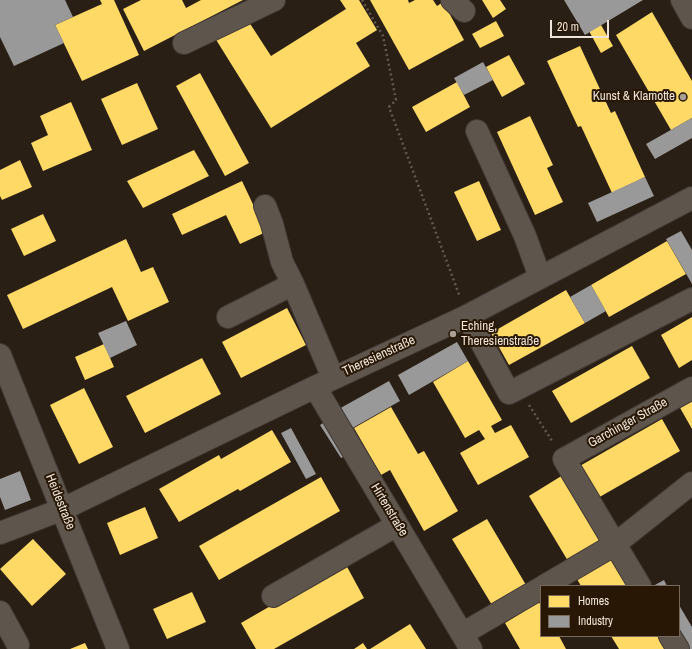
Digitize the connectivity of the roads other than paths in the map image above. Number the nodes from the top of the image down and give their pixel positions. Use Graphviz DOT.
graph roads {
  1 [pos="274,0"];
  2 [pos="682,0"];
  3 [pos="692,18"];
  4 [pos="184,43"];
  5 [pos="476,131"];
  6 [pos="692,198"];
  7 [pos="265,206"];
  8 [pos="540,277"];
  9 [pos="293,284"];
  10 [pos="692,299"];
  11 [pos="467,316"];
  12 [pos="228,318"];
  13 [pos="0,355"];
  14 [pos="324,382"];
  15 [pos="692,388"];
  16 [pos="692,483"];
  17 [pos="63,509"];
  18 [pos="397,525"];
  19 [pos="0,533"];
  20 [pos="614,544"];
  21 [pos="546,585"];
  22 [pos="639,585"];
  23 [pos="540,589"];
  24 [pos="273,596"];
  25 [pos="0,612"];
  26 [pos="671,637"];
  27 [pos="466,642"];
  28 [pos="18,645"];
  29 [pos="118,649"];
  30 [pos="678,649"];
  1 -- 4 [label="street"];
  2 -- 3 [label="street"];
  5 -- 8 [label="street"];
  6 -- 8 [label="street, Theresienstraße"];
  7 -- 9 [label="street, Hirtenstraße"];
  8 -- 11 [label="street, Theresienstraße"];
  9 -- 12 [label="street"];
  9 -- 14 [label="street, Hirtenstraße"];
  10 -- 11 [label="street"];
  11 -- 14 [label="street, Theresienstraße"];
  13 -- 17 [label="street, Heidestraße"];
  14 -- 17 [label="street, Theresienstraße"];
  14 -- 18 [label="street, Hirtenstraße"];
  15 -- 20 [label="street, Garchinger Straße"];
  16 -- 20 [label="street"];
  17 -- 19 [label="street, Theresienstraße"];
  17 -- 29 [label="street, Heidestraße"];
  18 -- 24 [label="street"];
  18 -- 27 [label="street, Hirtenstraße"];
  20 -- 21 [label="street"];
  20 -- 22 [label="street"];
  23 -- 27 [label="street, Hirtenstraße"];
  25 -- 28 [label="street"];
  26 -- 30 [label="street"];
}
